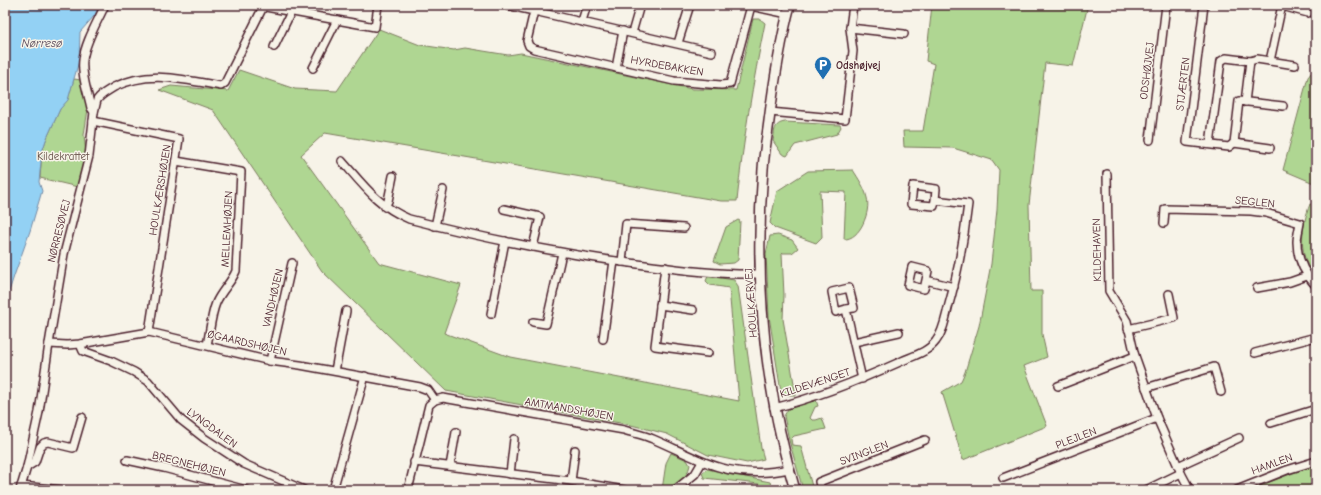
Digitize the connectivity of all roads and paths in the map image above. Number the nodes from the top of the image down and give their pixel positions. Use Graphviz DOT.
graph roads {
  1 [pos="105,5"];
  2 [pos="255,5"];
  3 [pos="378,5"];
  4 [pos="506,5"];
  5 [pos="587,5"];
  6 [pos="640,5"];
  7 [pos="690,5"];
  8 [pos="853,5"];
  9 [pos="1166,5"];
  10 [pos="1204,5"];
  11 [pos="264,6"];
  12 [pos="752,6"];
  13 [pos="1282,6"];
  14 [pos="534,8"];
  15 [pos="789,10"];
  16 [pos="291,12"];
  17 [pos="1308,13"];
  18 [pos="337,20"];
  19 [pos="582,21"];
  20 [pos="850,28"];
  21 [pos="623,31"];
  22 [pos="632,33"];
  23 [pos="904,34"];
  24 [pos="678,43"];
  25 [pos="274,47"];
  26 [pos="712,52"];
  27 [pos="1250,61"];
  28 [pos="1270,62"];
  29 [pos="1295,65"];
  30 [pos="313,68"];
  31 [pos="616,68"];
  32 [pos="1245,102"];
  33 [pos="1283,106"];
  34 [pos="94,112"];
  35 [pos="770,112"];
  36 [pos="93,122"];
  37 [pos="1150,140"];
  38 [pos="1234,143"];
  39 [pos="1210,144"];
  40 [pos="1270,148"];
  41 [pos="176,161"];
  42 [pos="342,162"];
  43 [pos="1107,174"];
  44 [pos="393,176"];
  45 [pos="442,190"];
  46 [pos="935,200"];
  47 [pos="385,207"];
  48 [pos="504,209"];
  49 [pos="1164,223"];
  50 [pos="435,226"];
  51 [pos="684,228"];
  52 [pos="505,241"];
  53 [pos="533,247"];
  54 [pos="562,253"];
  55 [pos="614,261"];
  56 [pos="292,262"];
  57 [pos="622,262"];
  58 [pos="665,267"];
  59 [pos="760,274"];
  60 [pos="1308,276"];
  61 [pos="926,280"];
  62 [pos="1316,286"];
  63 [pos="954,287"];
  64 [pos="1257,288"];
  65 [pos="1169,294"];
  66 [pos="660,305"];
  67 [pos="693,310"];
  68 [pos="846,310"];
  69 [pos="346,311"];
  70 [pos="490,314"];
  71 [pos="533,322"];
  72 [pos="1128,329"];
  73 [pos="150,332"];
  74 [pos="899,332"];
  75 [pos="1316,337"];
  76 [pos="603,338"];
  77 [pos="854,342"];
  78 [pos="49,344"];
  79 [pos="80,344"];
  80 [pos="207,345"];
  81 [pos="708,353"];
  82 [pos="1255,353"];
  83 [pos="1135,356"];
  84 [pos="270,361"];
  85 [pos="335,371"];
  86 [pos="365,376"];
  87 [pos="862,379"];
  88 [pos="1058,386"];
  89 [pos="1146,388"];
  90 [pos="1221,392"];
  91 [pos="435,400"];
  92 [pos="774,408"];
  93 [pos="1316,409"];
  94 [pos="82,417"];
  95 [pos="1157,418"];
  96 [pos="1271,423"];
  97 [pos="456,432"];
  98 [pos="1239,438"];
  99 [pos="514,439"];
  100 [pos="925,440"];
  101 [pos="575,450"];
  102 [pos="127,460"];
  103 [pos="1316,461"];
  104 [pos="414,462"];
  105 [pos="702,462"];
  106 [pos="27,466"];
  107 [pos="450,466"];
  108 [pos="1178,466"];
  109 [pos="789,469"];
  110 [pos="1181,473"];
  111 [pos="510,474"];
  112 [pos="1003,478"];
  113 [pos="571,481"];
  114 [pos="20,488"];
  115 [pos="63,490"];
  116 [pos="246,490"];
  117 [pos="304,490"];
  118 [pos="333,490"];
  119 [pos="408,490"];
  120 [pos="624,490"];
  121 [pos="675,490"];
  122 [pos="795,490"];
  123 [pos="821,490"];
  124 [pos="1146,490"];
  125 [pos="1190,490"];
  126 [pos="1237,490"];
  1 -- 34 [label="street, NØRRESØVEJ"];
  2 -- 11 [label="street"];
  3 -- 18 [label="street"];
  4 -- 14 [label="street, HYRDEBAKKEN"];
  5 -- 19 [label="street"];
  6 -- 22 [label="street"];
  7 -- 24 [label="street"];
  8 -- 20 [label="street"];
  9 -- 37 [label="street, ODSHØJVEJ"];
  10 -- 39 [label="street, STJÆRTEN"];
  11 -- 16 [label="street"];
  11 -- 34 [label="street"];
  12 -- 15 [label="street, HYRDEBAKKEN"];
  12 -- 31 [label="street, HYRDEBAKKEN"];
  13 -- 17 [label="street"];
  13 -- 28 [label="street"];
  14 -- 19 [label="street, HYRDEBAKKEN"];
  14 -- 31 [label="street, HYRDEBAKKEN"];
  15 -- 35 [label="street, HOULKÆRVEJ"];
  16 -- 18 [label="street"];
  16 -- 25 [label="street"];
  18 -- 30 [label="street"];
  19 -- 21 [label="street, HYRDEBAKKEN"];
  20 -- 23 [label="street"];
  20 -- 35 [label="street"];
  21 -- 22 [label="street, HYRDEBAKKEN"];
  21 -- 31 [label="street, HYRDEBAKKEN"];
  22 -- 24 [label="street, HYRDEBAKKEN"];
  24 -- 26 [label="street, HYRDEBAKKEN"];
  27 -- 28 [label="street"];
  27 -- 32 [label="street"];
  27 -- 39 [label="street"];
  28 -- 29 [label="street"];
  32 -- 33 [label="street"];
  32 -- 38 [label="street"];
  34 -- 36 [label="street, NØRRESØVEJ"];
  35 -- 59 [label="street, HOULKÆRVEJ"];
  36 -- 41 [label="street, HOULKÆRSHØJEN"];
  36 -- 78 [label="street, NØRRESØVEJ"];
  38 -- 39 [label="street, STJÆRTEN"];
  38 -- 40 [label="street, STJÆRTEN"];
  41 -- 73 [label="street, HOULKÆRSHØJEN"];
  41 -- 80 [label="street, MELLEMHØJEN"];
  42 -- 47 [label="street"];
  43 -- 72 [label="street, KILDEHAVEN"];
  44 -- 47 [label="street"];
  45 -- 50 [label="street"];
  46 -- 63 [label="street, KILDEVÆNGET"];
  47 -- 50 [label="street"];
  48 -- 53 [label="street"];
  49 -- 60 [label="street, SEGLEN"];
  50 -- 52 [label="street"];
  51 -- 57 [label="street"];
  52 -- 53 [label="street"];
  52 -- 70 [label="street"];
  53 -- 54 [label="street"];
  54 -- 55 [label="street"];
  54 -- 71 [label="street"];
  55 -- 57 [label="street"];
  55 -- 76 [label="street"];
  56 -- 84 [label="street, VANDHØJEN"];
  57 -- 58 [label="street"];
  58 -- 59 [label="street"];
  58 -- 66 [label="street"];
  59 -- 92 [label="street, HOULKÆRVEJ"];
  60 -- 62 [label="street, SEGLEN"];
  60 -- 64 [label="street"];
  61 -- 63 [label="street"];
  63 -- 87 [label="street, KILDEVÆNGET"];
  65 -- 72 [label="street"];
  66 -- 67 [label="street"];
  66 -- 81 [label="street"];
  68 -- 77 [label="street, KILDEVÆNGET"];
  69 -- 85 [label="street"];
  72 -- 83 [label="street"];
  73 -- 79 [label="street, ØGAARDSHØJEN"];
  73 -- 80 [label="street, ØGAARDSHØJEN"];
  74 -- 77 [label="street"];
  75 -- 82 [label="street"];
  77 -- 87 [label="street, KILDEVÆNGET"];
  78 -- 79 [label="street, ØGAARDSHØJEN"];
  78 -- 106 [label="street, NØRRESØVEJ"];
  79 -- 117 [label="street, LYNGDALEN"];
  80 -- 84 [label="street, ØGAARDSHØJEN"];
  83 -- 88 [label="street"];
  83 -- 89 [label="street"];
  84 -- 85 [label="street, ØGAARDSHØJEN"];
  85 -- 86 [label="street, ØGAARDSHØJEN"];
  86 -- 91 [label="street, ØGAARDSHØJEN"];
  86 -- 118 [label="street"];
  87 -- 92 [label="street, KILDEVÆNGET"];
  89 -- 90 [label="street"];
  89 -- 95 [label="street"];
  91 -- 104 [label="street"];
  91 -- 105 [label="street, AMTMANDSHØJEN"];
  92 -- 109 [label="street, HOULKÆRVEJ"];
  93 -- 96 [label="street"];
  94 -- 106 [label="street, NØRRESØVEJ"];
  95 -- 108 [label="street"];
  95 -- 112 [label="street, PLEJLEN"];
  97 -- 107 [label="street"];
  98 -- 108 [label="street"];
  99 -- 111 [label="street"];
  100 -- 123 [label="street, SVINGLEN"];
  101 -- 113 [label="street"];
  102 -- 116 [label="street, BREGNEHØJEN"];
  103 -- 126 [label="street, HAMLEN"];
  104 -- 107 [label="street"];
  104 -- 119 [label="street"];
  105 -- 109 [label="street, AMTMANDSHØJEN"];
  105 -- 121 [label="street"];
  106 -- 114 [label="street, NØRRESØVEJ"];
  107 -- 111 [label="street"];
  108 -- 110 [label="street"];
  109 -- 122 [label="street, HOULKÆRVEJ"];
  110 -- 124 [label="street"];
  110 -- 125 [label="street"];
  111 -- 113 [label="street"];
  113 -- 120 [label="street"];
  114 -- 115 [label="street"];
}
